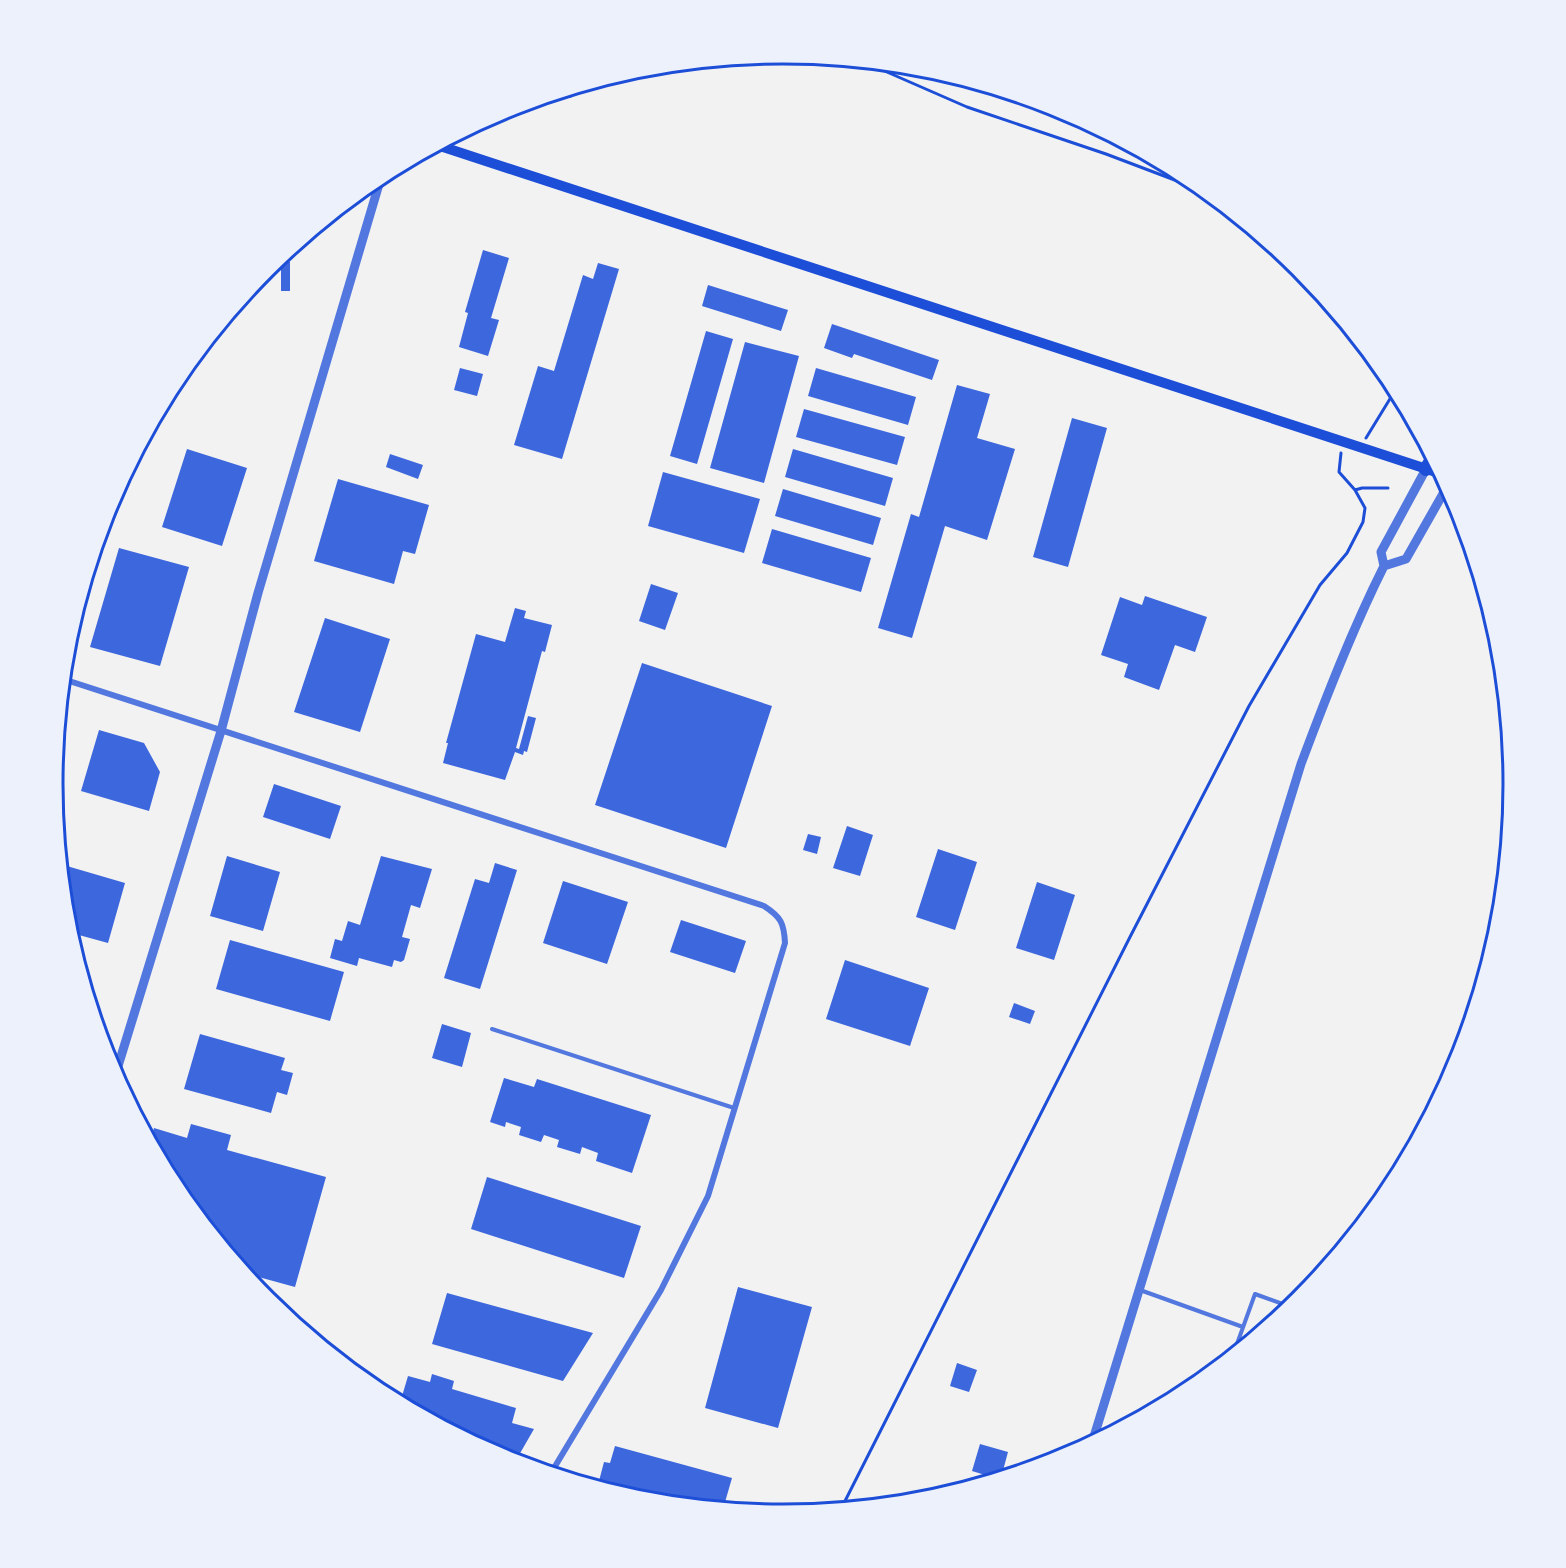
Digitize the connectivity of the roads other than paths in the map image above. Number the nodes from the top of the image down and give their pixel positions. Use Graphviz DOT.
graph roads {
  1 [pos="446,148"];
  2 [pos="378,189"];
  3 [pos="1428,463"];
  4 [pos="1429,466"];
  5 [pos="1442,496"];
  6 [pos="1384,566"];
  7 [pos="70,681"];
  8 [pos="221,731"];
  9 [pos="492,1029"];
  10 [pos="119,1063"];
  11 [pos="735,1108"];
  12 [pos="1139,1290"];
  13 [pos="1281,1303"];
  14 [pos="1243,1327"];
  15 [pos="1238,1341"];
  16 [pos="1095,1433"];
  17 [pos="555,1467"];
  1 -- 3 [label="main road"];
  2 -- 8 [label="street"];
  4 -- 6 [label="street"];
  5 -- 6 [label="street"];
  6 -- 12 [label="street"];
  7 -- 8 [label="street"];
  8 -- 10 [label="street"];
  8 -- 11 [label="street"];
  9 -- 11 [label="lane"];
  11 -- 17 [label="street"];
  12 -- 14 [label="lane"];
  12 -- 16 [label="street"];
  13 -- 14 [label="lane"];
  14 -- 15 [label="lane"];
}
